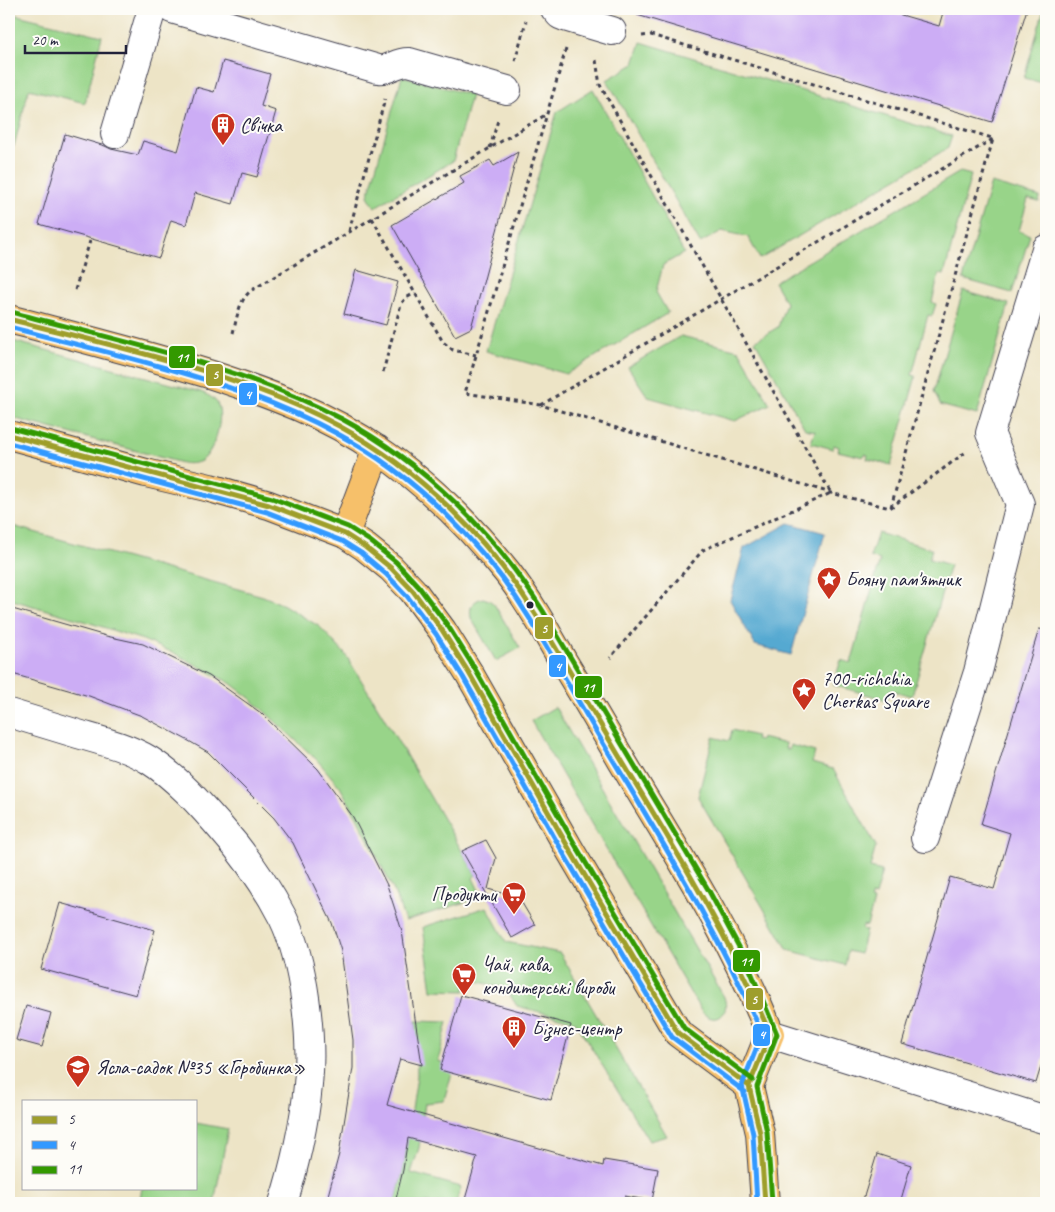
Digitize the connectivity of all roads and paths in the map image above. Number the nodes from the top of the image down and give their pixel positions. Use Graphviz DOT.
graph roads {
  1 [pos="152,9"];
  2 [pos="172,9"];
  3 [pos="583,21"];
  4 [pos="395,64"];
  5 [pos="507,90"];
  6 [pos="547,114"];
  7 [pos="115,134"];
  8 [pos="993,139"];
  9 [pos="372,218"];
  10 [pos="349,231"];
  11 [pos="90,241"];
  12 [pos="1046,249"];
  13 [pos="1041,287"];
  14 [pos="76,290"];
  15 [pos="415,293"];
  16 [pos="721,299"];
  17 [pos="9,318"];
  18 [pos="233,333"];
  19 [pos="476,355"];
  20 [pos="383,372"];
  21 [pos="541,405"];
  22 [pos="990,433"];
  23 [pos="9,435"];
  24 [pos="377,449"];
  25 [pos="831,493"];
  26 [pos="890,508"];
  27 [pos="345,534"];
  28 [pos="610,658"];
  29 [pos="9,713"];
  30 [pos="925,838"];
  31 [pos="770,1034"];
  32 [pos="748,1086"];
  33 [pos="1046,1120"];
  34 [pos="283,1203"];
  35 [pos="765,1203"];
  1 -- 7 [label="street"];
  2 -- 4 [label="street"];
  3 -- 6 [label="path"];
  3 -- 8 [label="path"];
  3 -- 16 [label="path"];
  4 -- 5 [label="street"];
  4 -- 10 [label="path"];
  6 -- 9 [label="path"];
  6 -- 19 [label="path"];
  8 -- 16 [label="path"];
  8 -- 26 [label="path"];
  9 -- 10 [label="path"];
  9 -- 15 [label="path"];
  10 -- 18 [label="path"];
  11 -- 14 [label="path"];
  12 -- 13 [label="street"];
  13 -- 22 [label="street"];
  15 -- 19 [label="path"];
  15 -- 20 [label="path"];
  16 -- 21 [label="path"];
  16 -- 25 [label="path"];
  17 -- 24 [label="main road"];
  19 -- 21 [label="path"];
  21 -- 25 [label="path"];
  22 -- 26 [label="path"];
  22 -- 30 [label="street"];
  23 -- 27 [label="main road"];
  24 -- 27 [label="main road"];
  24 -- 31 [label="main road"];
  25 -- 26 [label="path"];
  25 -- 28 [label="path"];
  27 -- 32 [label="main road"];
  29 -- 34 [label="street"];
  31 -- 32 [label="main road"];
  31 -- 33 [label="street"];
  32 -- 35 [label="main road"];
}
